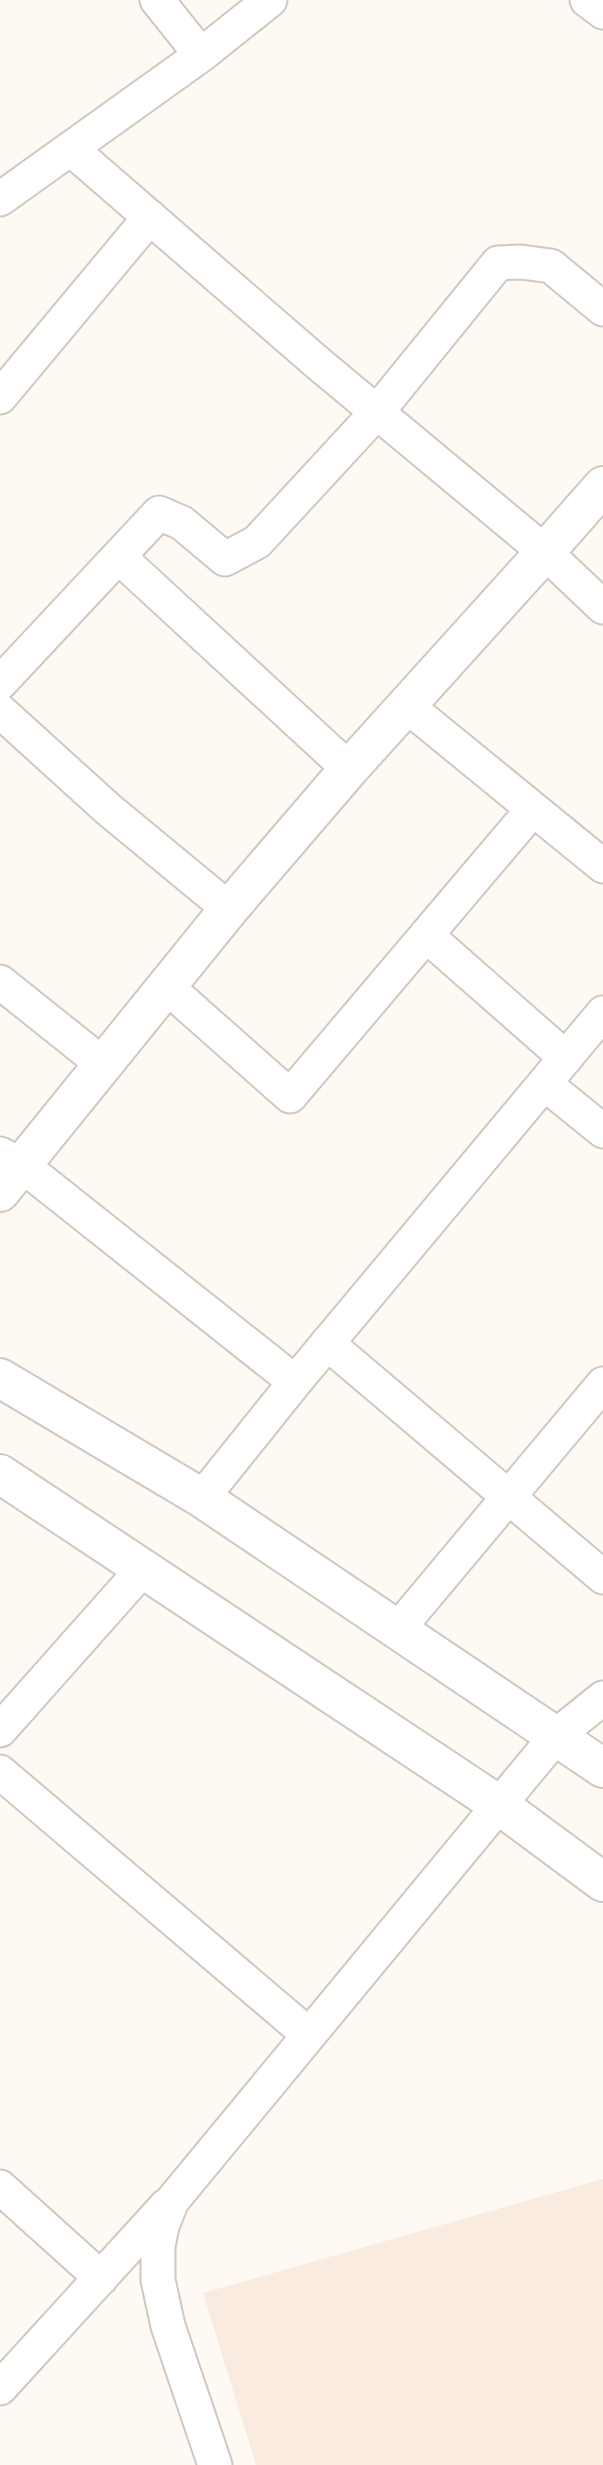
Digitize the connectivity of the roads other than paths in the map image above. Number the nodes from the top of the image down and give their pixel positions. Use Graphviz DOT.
graph roads {
  1 [pos="157,0"];
  2 [pos="270,0"];
  3 [pos="587,0"];
  4 [pos="603,12"];
  5 [pos="201,55"];
  6 [pos="71,149"];
  7 [pos="1,197"];
  8 [pos="150,217"];
  9 [pos="603,309"];
  10 [pos="0,397"];
  11 [pos="377,412"];
  12 [pos="603,485"];
  13 [pos="545,552"];
  14 [pos="119,557"];
  15 [pos="603,607"];
  16 [pos="0,683"];
  17 [pos="407,706"];
  18 [pos="0,711"];
  19 [pos="349,769"];
  20 [pos="533,809"];
  21 [pos="603,866"];
  22 [pos="229,909"];
  23 [pos="426,935"];
  24 [pos="0,982"];
  25 [pos="167,987"];
  26 [pos="603,1013"];
  27 [pos="566,1058"];
  28 [pos="104,1065"];
  29 [pos="545,1084"];
  30 [pos="603,1131"];
  31 [pos="8,1171"];
  32 [pos="327,1343"];
  33 [pos="0,1378"];
  34 [pos="295,1382"];
  35 [pos="603,1384"];
  36 [pos="0,1474"];
  37 [pos="202,1498"];
  38 [pos="508,1498"];
  39 [pos="143,1569"];
  40 [pos="603,1577"];
  41 [pos="398,1629"];
  42 [pos="603,1698"];
  43 [pos="0,1730"];
  44 [pos="557,1735"];
  45 [pos="603,1768"];
  46 [pos="0,1772"];
  47 [pos="499,1805"];
  48 [pos="603,1882"];
  49 [pos="309,2035"];
  50 [pos="0,2187"];
  51 [pos="172,2201"];
  52 [pos="101,2278"];
  53 [pos="0,2388"];
  54 [pos="215,2465"];
  1 -- 5 [label="street"];
  2 -- 5 [label="street"];
  3 -- 4 [label="street"];
  5 -- 6 [label="street"];
  6 -- 7 [label="street"];
  6 -- 8 [label="street"];
  8 -- 10 [label="street"];
  8 -- 11 [label="street"];
  9 -- 11 [label="street"];
  11 -- 13 [label="street"];
  11 -- 14 [label="street"];
  12 -- 13 [label="street"];
  13 -- 15 [label="street"];
  13 -- 17 [label="street"];
  14 -- 16 [label="street"];
  14 -- 19 [label="street"];
  17 -- 19 [label="street"];
  17 -- 20 [label="street"];
  18 -- 22 [label="street"];
  19 -- 22 [label="street"];
  20 -- 21 [label="street"];
  20 -- 23 [label="street"];
  22 -- 25 [label="street"];
  23 -- 25 [label="street"];
  23 -- 27 [label="street"];
  24 -- 28 [label="street"];
  25 -- 28 [label="street"];
  26 -- 27 [label="street"];
  27 -- 29 [label="street"];
  28 -- 31 [label="street"];
  29 -- 30 [label="street"];
  29 -- 32 [label="street"];
  31 -- 34 [label="street"];
  32 -- 34 [label="street"];
  32 -- 38 [label="street"];
  33 -- 37 [label="street"];
  34 -- 37 [label="street"];
  35 -- 38 [label="street"];
  36 -- 39 [label="street"];
  37 -- 41 [label="street"];
  38 -- 40 [label="street"];
  38 -- 41 [label="street"];
  39 -- 43 [label="street"];
  39 -- 47 [label="street"];
  41 -- 44 [label="street"];
  42 -- 44 [label="street"];
  44 -- 45 [label="street"];
  44 -- 47 [label="street"];
  46 -- 49 [label="street"];
  47 -- 48 [label="street"];
  47 -- 49 [label="street"];
  49 -- 51 [label="street"];
  50 -- 52 [label="street"];
  51 -- 52 [label="street"];
  51 -- 54 [label="street"];
  52 -- 53 [label="street"];
}
